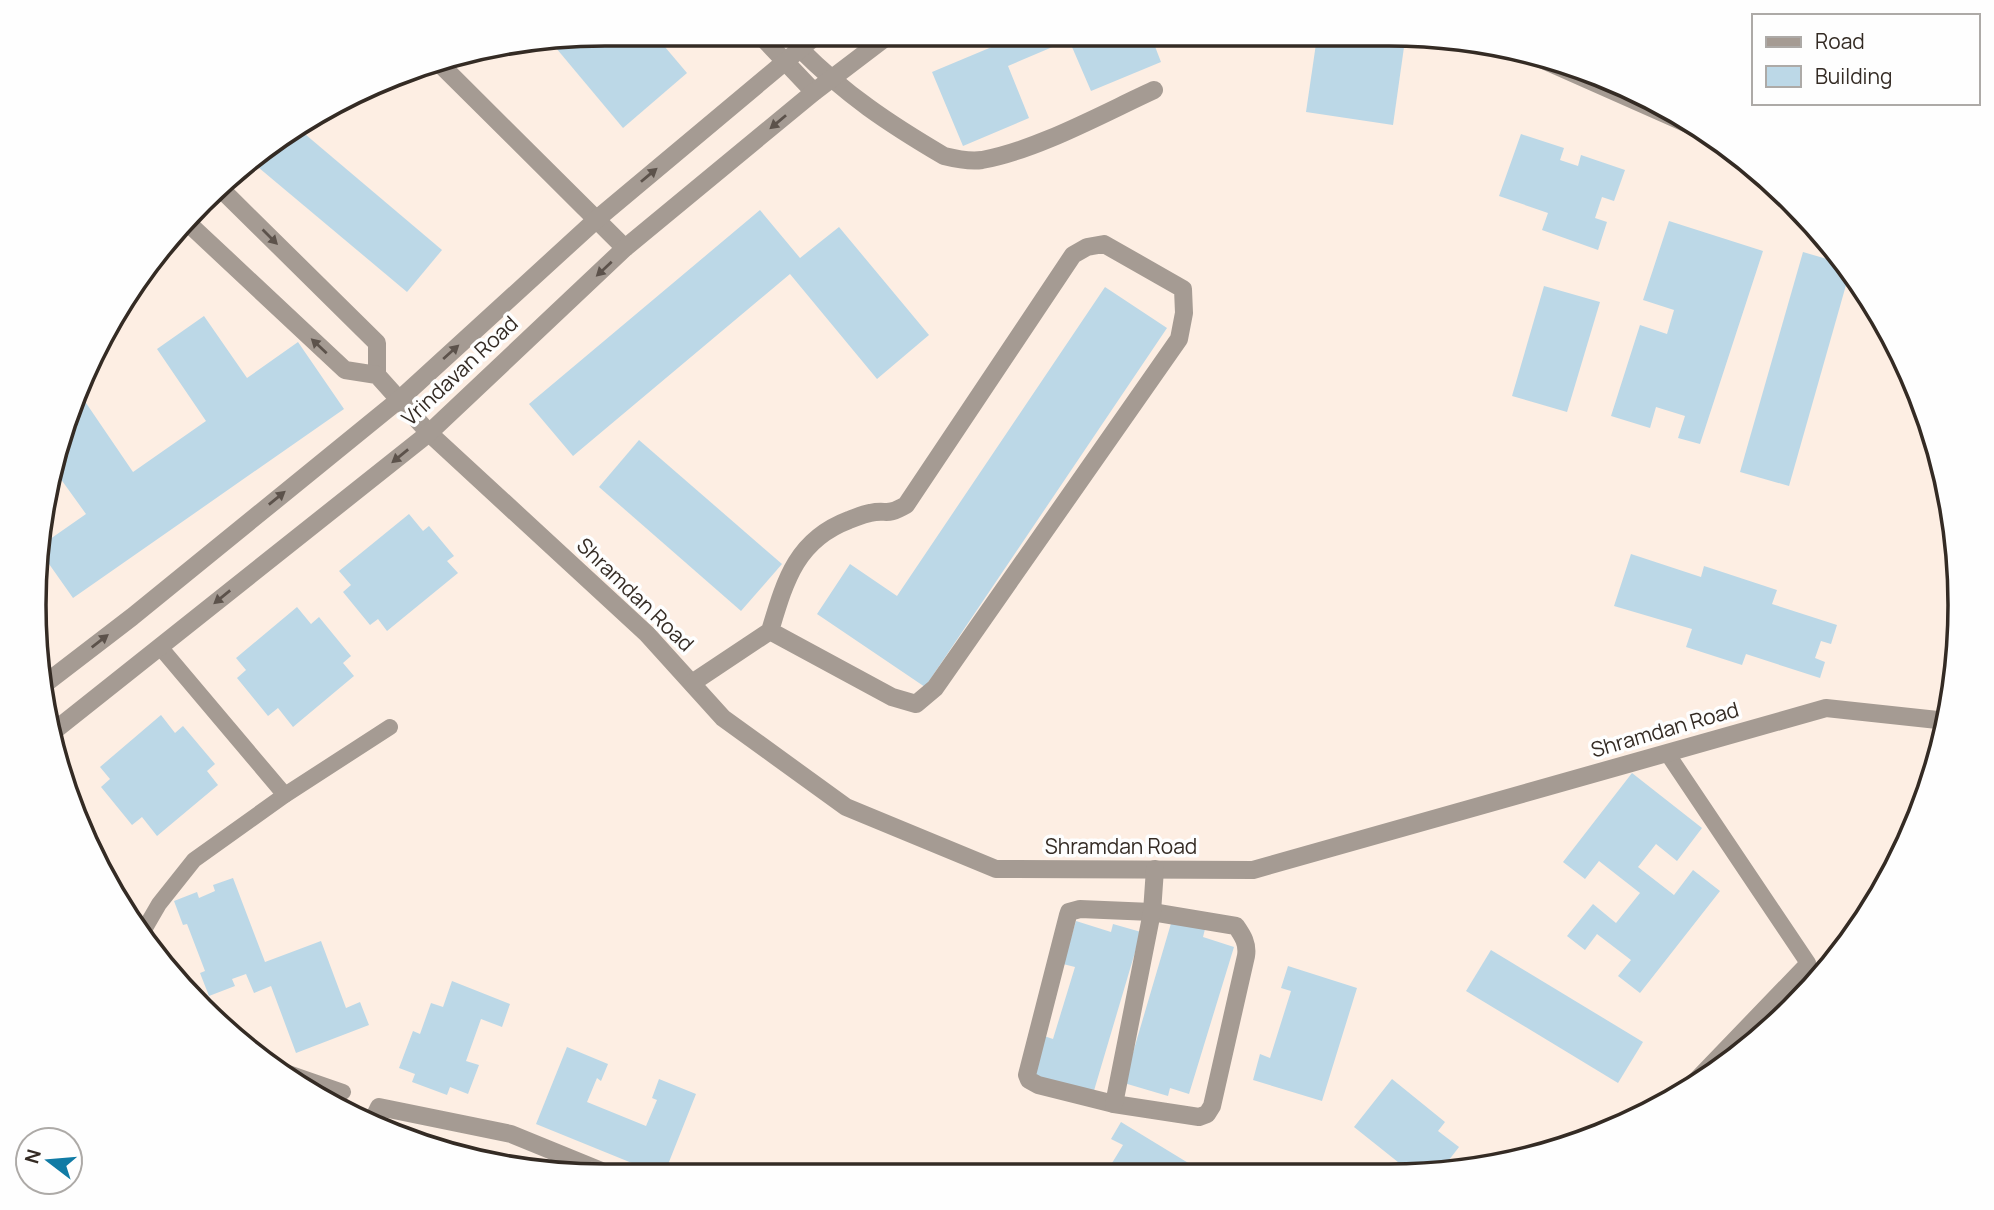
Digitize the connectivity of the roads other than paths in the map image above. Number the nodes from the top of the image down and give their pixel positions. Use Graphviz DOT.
graph roads {
  1 [pos="770,46"];
  2 [pos="804,46"];
  3 [pos="875,46"];
  4 [pos="800,49"];
  5 [pos="783,61"];
  6 [pos="445,69"];
  7 [pos="830,80"];
  8 [pos="1154,90"];
  9 [pos="814,92"];
  10 [pos="226,194"];
  11 [pos="597,219"];
  12 [pos="192,227"];
  13 [pos="625,248"];
  14 [pos="377,375"];
  15 [pos="400,399"];
  16 [pos="429,433"];
  17 [pos="770,631"];
  18 [pos="160,647"];
  19 [pos="50,680"];
  20 [pos="692,683"];
  21 [pos="1937,720"];
  22 [pos="59,727"];
  23 [pos="390,727"];
  24 [pos="1667,753"];
  25 [pos="285,795"];
  26 [pos="1156,869"];
  27 [pos="1152,912"];
  28 [pos="147,925"];
  29 [pos="1715,1059"];
  30 [pos="310,1080"];
  31 [pos="343,1092"];
  32 [pos="1114,1104"];
  33 [pos="375,1115"];
  34 [pos="583,1163"];
  1 -- 5 [label="street"];
  2 -- 4 [label="street"];
  3 -- 7 [label="street, Vrindavan Road"];
  4 -- 5 [label="street"];
  4 -- 7 [label="street"];
  5 -- 9 [label="street"];
  11 -- 5 [label="street, one-way"];
  6 -- 11 [label="street"];
  7 -- 8 [label="street"];
  7 -- 9 [label="street, Vrindavan Road"];
  9 -- 13 [label="street, Vrindavan Road, one-way"];
  10 -- 14 [label="street, one-way"];
  11 -- 13 [label="street"];
  15 -- 11 [label="street, one-way"];
  14 -- 12 [label="street, one-way"];
  13 -- 16 [label="street, Vrindavan Road, one-way"];
  14 -- 15 [label="street, Shramdan Road"];
  15 -- 16 [label="street, Shramdan Road"];
  19 -- 15 [label="street, one-way"];
  16 -- 18 [label="street, Vrindavan Road, one-way"];
  16 -- 20 [label="street, Shramdan Road"];
  17 -- 17 [label="street"];
  17 -- 20 [label="street"];
  18 -- 22 [label="street, Vrindavan Road"];
  18 -- 25 [label="lane"];
  20 -- 26 [label="street, Shramdan Road"];
  21 -- 24 [label="street, Shramdan Road"];
  23 -- 25 [label="lane"];
  24 -- 26 [label="street, Shramdan Road"];
  24 -- 29 [label="lane"];
  25 -- 28 [label="lane"];
  26 -- 27 [label="street"];
  27 -- 32 [label="street"];
  27 -- 32 [label="street"];
  27 -- 32 [label="street"];
  30 -- 31 [label="lane"];
  33 -- 34 [label="street"];
}
